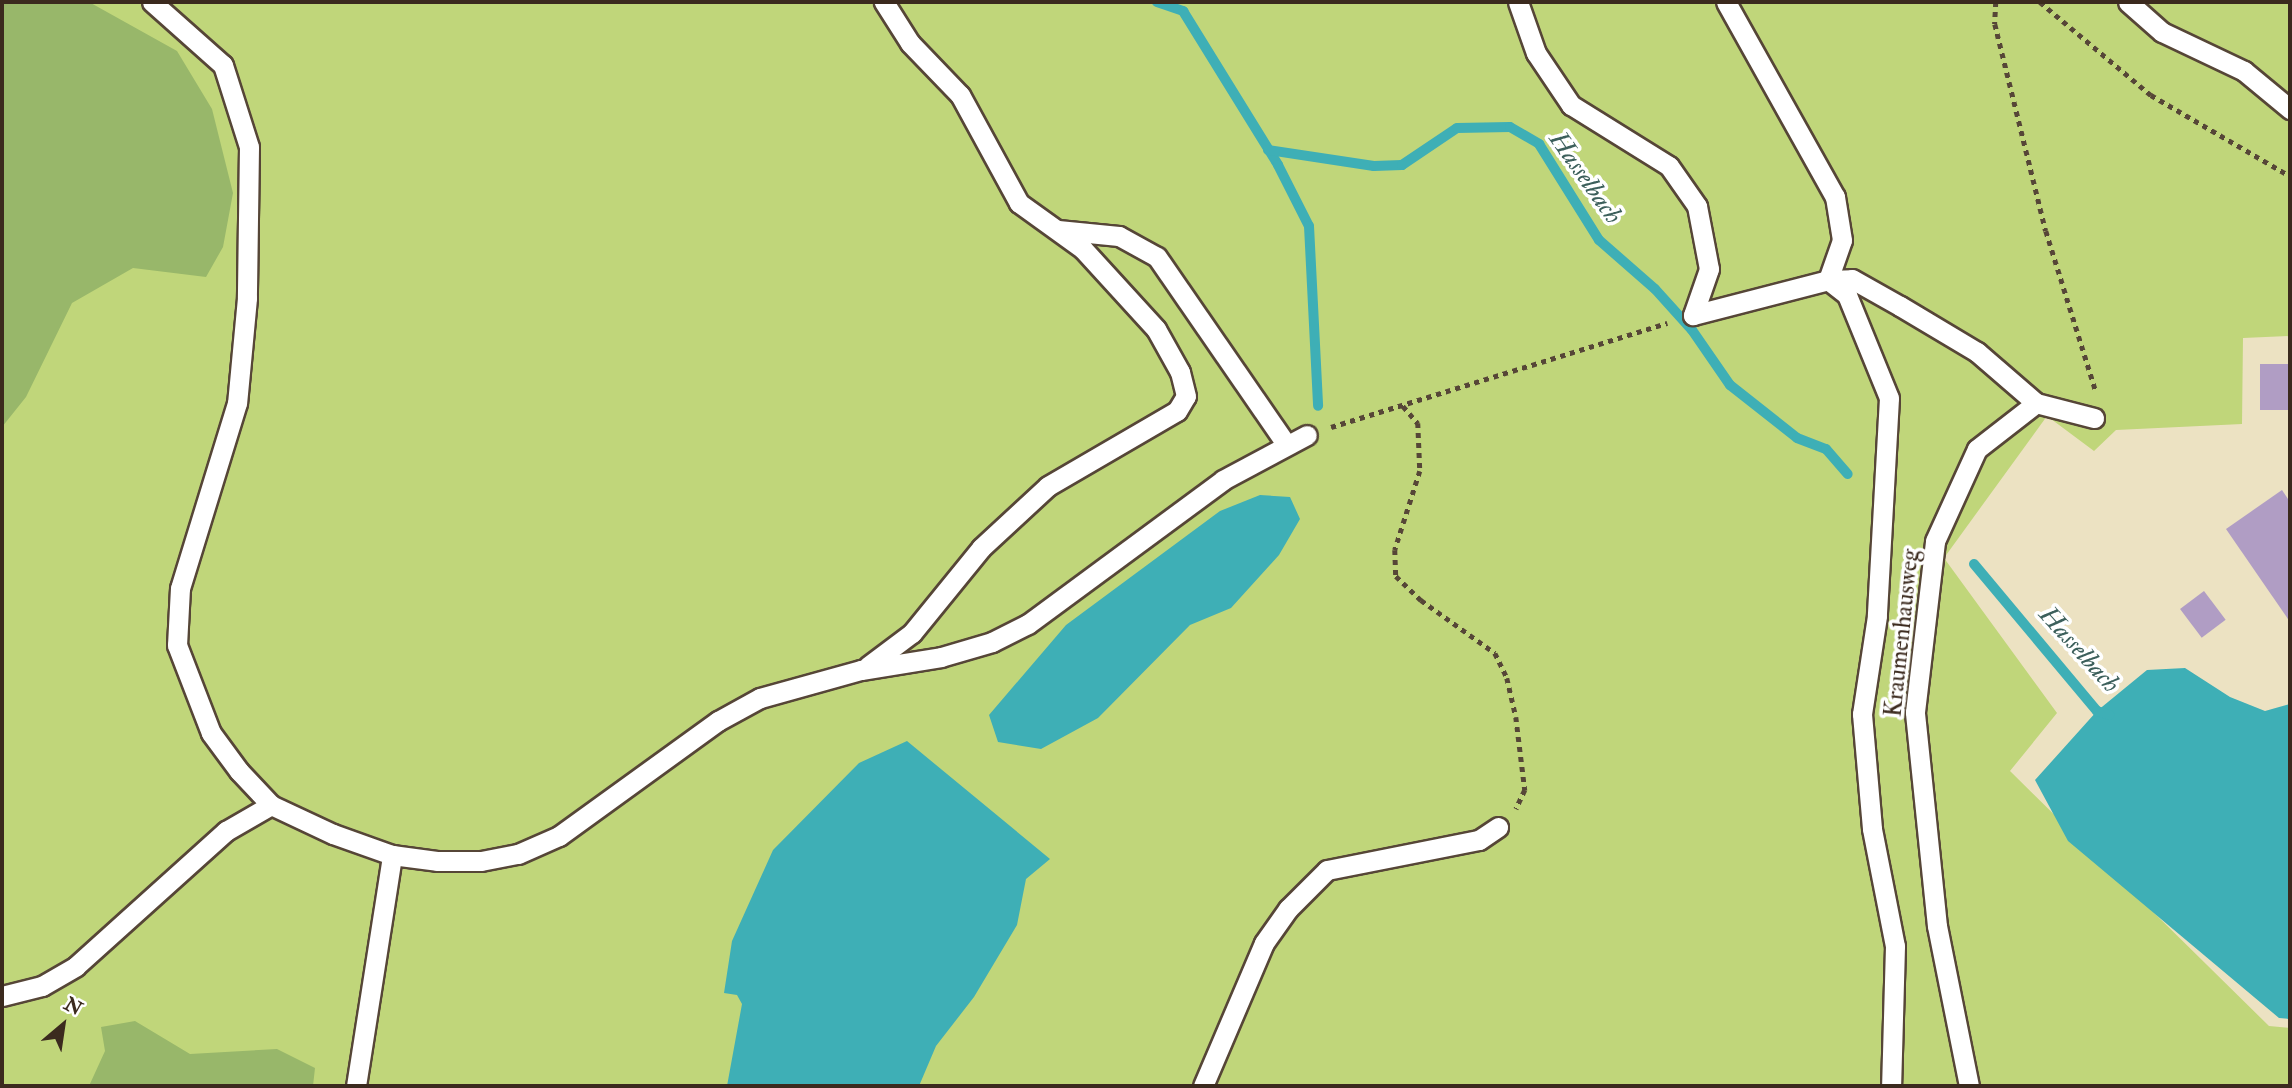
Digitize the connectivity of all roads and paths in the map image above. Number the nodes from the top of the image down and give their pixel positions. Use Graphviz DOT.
graph roads {
  1 [pos="152,2"];
  2 [pos="884,2"];
  3 [pos="1518,2"];
  4 [pos="1996,2"];
  5 [pos="2040,2"];
  6 [pos="2128,2"];
  7 [pos="1730,5"];
  8 [pos="2290,109"];
  9 [pos="2290,176"];
  10 [pos="1058,230"];
  11 [pos="1828,280"];
  12 [pos="1658,326"];
  13 [pos="2036,403"];
  14 [pos="1403,406"];
  15 [pos="2094,418"];
  16 [pos="1307,435"];
  17 [pos="1286,444"];
  18 [pos="861,670"];
  19 [pos="271,805"];
  20 [pos="1498,827"];
  21 [pos="392,855"];
  22 [pos="2,996"];
  23 [pos="356,1086"];
  24 [pos="1203,1086"];
  25 [pos="1891,1086"];
  26 [pos="1969,1086"];
  1 -- 19 [label="lane"];
  2 -- 10 [label="lane"];
  3 -- 11 [label="lane"];
  4 -- 15 [label="path"];
  5 -- 9 [label="path"];
  6 -- 8 [label="lane"];
  7 -- 11 [label="lane"];
  10 -- 17 [label="lane"];
  10 -- 18 [label="lane"];
  11 -- 13 [label="lane"];
  11 -- 25 [label="lane"];
  12 -- 14 [label="path"];
  13 -- 15 [label="lane"];
  13 -- 26 [label="lane, Kraumenhausweg"];
  14 -- 16 [label="path"];
  14 -- 20 [label="path"];
  16 -- 17 [label="lane"];
  17 -- 18 [label="lane"];
  18 -- 21 [label="lane"];
  19 -- 21 [label="lane"];
  19 -- 22 [label="lane"];
  20 -- 24 [label="lane"];
  21 -- 23 [label="lane"];
}
